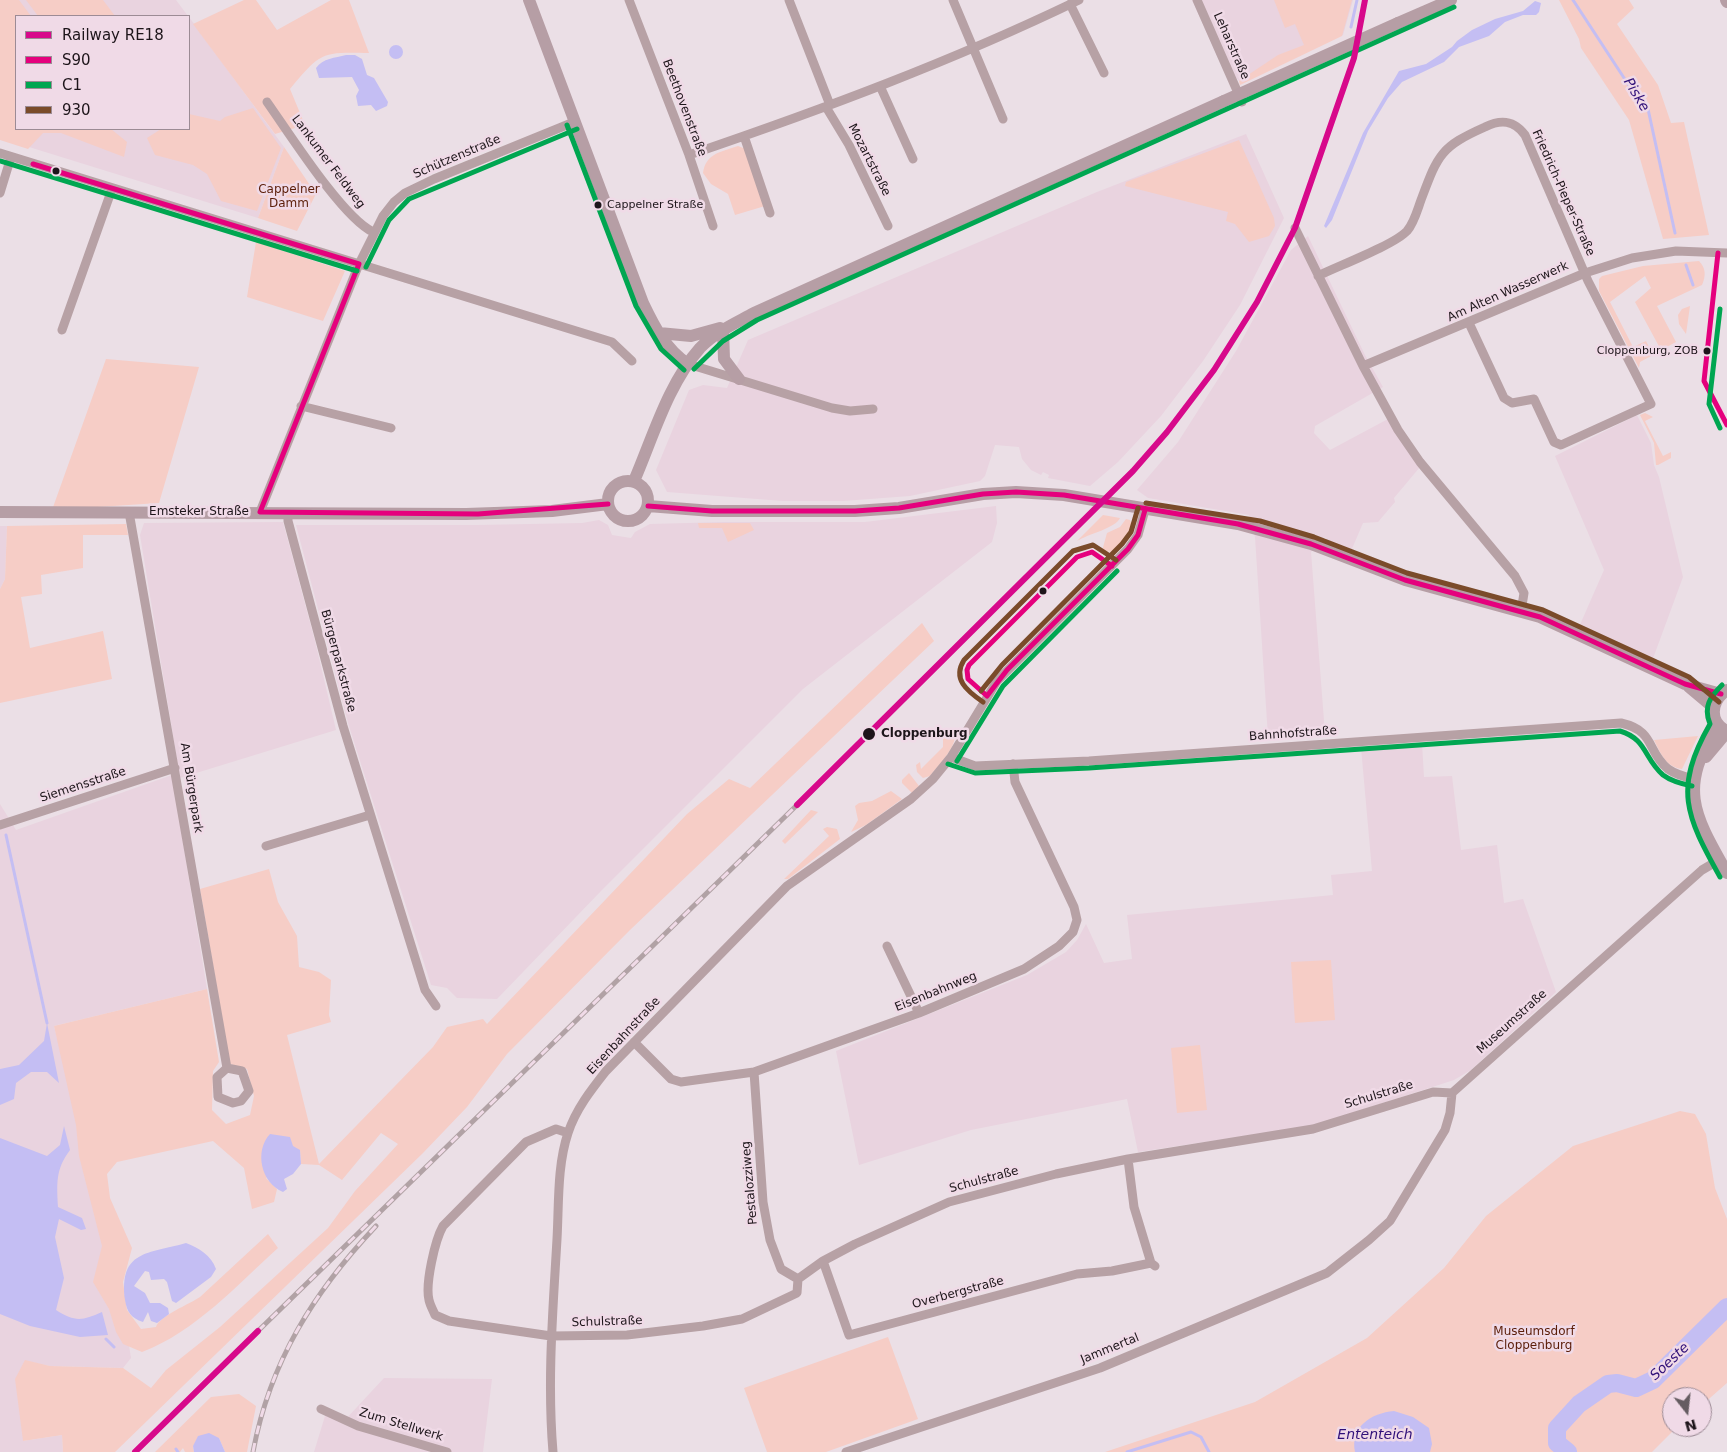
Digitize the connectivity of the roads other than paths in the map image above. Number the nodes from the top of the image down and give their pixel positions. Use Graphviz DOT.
graph roads {
  1 [pos="529,0"];
  2 [pos="629,0"];
  3 [pos="789,0"];
  4 [pos="953,0"];
  5 [pos="1197,0"];
  6 [pos="1451,0"];
  7 [pos="1074,2"];
  8 [pos="974,48"];
  9 [pos="1104,72"];
  10 [pos="880,86"];
  11 [pos="267,102"];
  12 [pos="1242,102"];
  13 [pos="828,106"];
  14 [pos="1003,119"];
  15 [pos="574,122"];
  16 [pos="744,136"];
  17 [pos="0,154"];
  18 [pos="689,155"];
  19 [pos="11,157"];
  20 [pos="912,159"];
  21 [pos="112,189"];
  22 [pos="0,193"];
  23 [pos="770,213"];
  24 [pos="713,226"];
  25 [pos="888,226"];
  26 [pos="1295,228"];
  27 [pos="373,232"];
  28 [pos="1727,253"];
  29 [pos="359,264"];
  30 [pos="1585,272"];
  31 [pos="1318,276"];
  32 [pos="1469,323"];
  33 [pos="727,327"];
  34 [pos="62,330"];
  35 [pos="659,333"];
  36 [pos="632,361"];
  37 [pos="688,364"];
  38 [pos="1364,366"];
  39 [pos="739,379"];
  40 [pos="301,406"];
  41 [pos="873,409"];
  42 [pos="391,428"];
  43 [pos="634,481"];
  44 [pos="608,504"];
  45 [pos="648,506"];
  46 [pos="1145,510"];
  47 [pos="0,512"];
  48 [pos="129,512"];
  49 [pos="260,512"];
  50 [pos="288,513"];
  51 [pos="1521,612"];
  52 [pos="1685,684"];
  53 [pos="1724,692"];
  54 [pos="1714,708"];
  55 [pos="1724,729"];
  56 [pos="951,757"];
  57 [pos="1013,764"];
  58 [pos="175,768"];
  59 [pos="1694,779"];
  60 [pos="370,815"];
  61 [pos="0,825"];
  62 [pos="266,846"];
  63 [pos="1719,860"];
  64 [pos="1727,873"];
  65 [pos="887,946"];
  66 [pos="436,1006"];
  67 [pos="919,1012"];
  68 [pos="634,1042"];
  69 [pos="227,1068"];
  70 [pos="754,1072"];
  71 [pos="1452,1093"];
  72 [pos="568,1133"];
  73 [pos="1128,1159"];
  74 [pos="823,1261"];
  75 [pos="798,1279"];
  76 [pos="551,1336"];
  77 [pos="321,1409"];
  78 [pos="447,1452"];
  79 [pos="553,1452"];
  80 [pos="846,1452"];
  1 -- 15 [label="street"];
  2 -- 18 [label="street, Beethovenstraße"];
  3 -- 13 [label="street, Mozartstraße"];
  4 -- 8 [label="street"];
  5 -- 12 [label="street, Leharstraße"];
  6 -- 33 [label="street, bridge"];
  7 -- 8 [label="street"];
  7 -- 9 [label="street"];
  8 -- 10 [label="street"];
  8 -- 14 [label="street"];
  10 -- 13 [label="street"];
  10 -- 20 [label="street"];
  11 -- 27 [label="street, Lankumer Feldweg"];
  13 -- 16 [label="street"];
  13 -- 25 [label="street, Mozartstraße"];
  15 -- 27 [label="street, Schützenstraße"];
  15 -- 35 [label="street"];
  16 -- 18 [label="street"];
  16 -- 23 [label="street"];
  17 -- 19 [label="street"];
  18 -- 24 [label="street, Beethovenstraße"];
  19 -- 21 [label="street"];
  19 -- 22 [label="street"];
  21 -- 29 [label="street"];
  21 -- 34 [label="street"];
  26 -- 31 [label="street"];
  27 -- 29 [label="street, Schützenstraße"];
  28 -- 30 [label="street, Am Alten Wasserwerk"];
  29 -- 36 [label="street"];
  29 -- 40 [label="street, Schützenstraße"];
  30 -- 31 [label="street, Friedrich-Pieper-Straße"];
  30 -- 32 [label="street, Am Alten Wasserwerk"];
  30 -- 32 [label="street, Friedrich-Pieper-Straße"];
  31 -- 38 [label="street"];
  32 -- 38 [label="street, Am Alten Wasserwerk"];
  33 -- 35 [label="street"];
  33 -- 37 [label="street"];
  33 -- 39 [label="street"];
  35 -- 37 [label="street"];
  37 -- 39 [label="street"];
  37 -- 43 [label="street"];
  38 -- 51 [label="street"];
  39 -- 41 [label="street"];
  40 -- 42 [label="street"];
  40 -- 49 [label="street, Schützenstraße"];
  43 -- 44 [label="street"];
  43 -- 45 [label="street"];
  44 -- 45 [label="street"];
  44 -- 50 [label="street, Emsteker Straße"];
  45 -- 46 [label="street"];
  46 -- 51 [label="street"];
  46 -- 56 [label="street, Eisenbahnstraße"];
  47 -- 48 [label="street, Emsteker Straße"];
  48 -- 49 [label="street, Emsteker Straße"];
  48 -- 58 [label="street, Am Bürgerpark"];
  49 -- 50 [label="street, Emsteker Straße"];
  50 -- 60 [label="street, Bürgerparkstraße"];
  51 -- 52 [label="street"];
  52 -- 53 [label="street"];
  52 -- 54 [label="street"];
  53 -- 54 [label="street"];
  54 -- 55 [label="street"];
  55 -- 59 [label="street"];
  56 -- 57 [label="street, Bahnhofstraße"];
  56 -- 68 [label="street, Eisenbahnstraße"];
  57 -- 59 [label="street, Bahnhofstraße"];
  57 -- 67 [label="street, Eisenbahnweg"];
  58 -- 61 [label="street, Siemensstraße"];
  58 -- 69 [label="street, Am Bürgerpark"];
  59 -- 63 [label="street"];
  60 -- 62 [label="street"];
  60 -- 66 [label="street, Bürgerparkstraße"];
  63 -- 64 [label="street"];
  63 -- 71 [label="street, Museumstraße"];
  65 -- 67 [label="street"];
  67 -- 70 [label="street, Eisenbahnweg"];
  68 -- 70 [label="street, Eisenbahnweg"];
  68 -- 72 [label="street, Eisenbahnstraße"];
  70 -- 75 [label="street, Pestalozziweg"];
  71 -- 73 [label="street, Schulstraße"];
  71 -- 80 [label="street, Jammertal"];
  72 -- 76 [label="street, Eisenbahnstraße"];
  72 -- 76 [label="street"];
  73 -- 74 [label="street, Schulstraße"];
  73 -- 74 [label="street, Overbergstraße"];
  74 -- 75 [label="street, Schulstraße"];
  75 -- 76 [label="street, Schulstraße"];
  76 -- 79 [label="street, Eisenbahnstraße"];
  77 -- 78 [label="street, Zum Stellwerk"];
}
